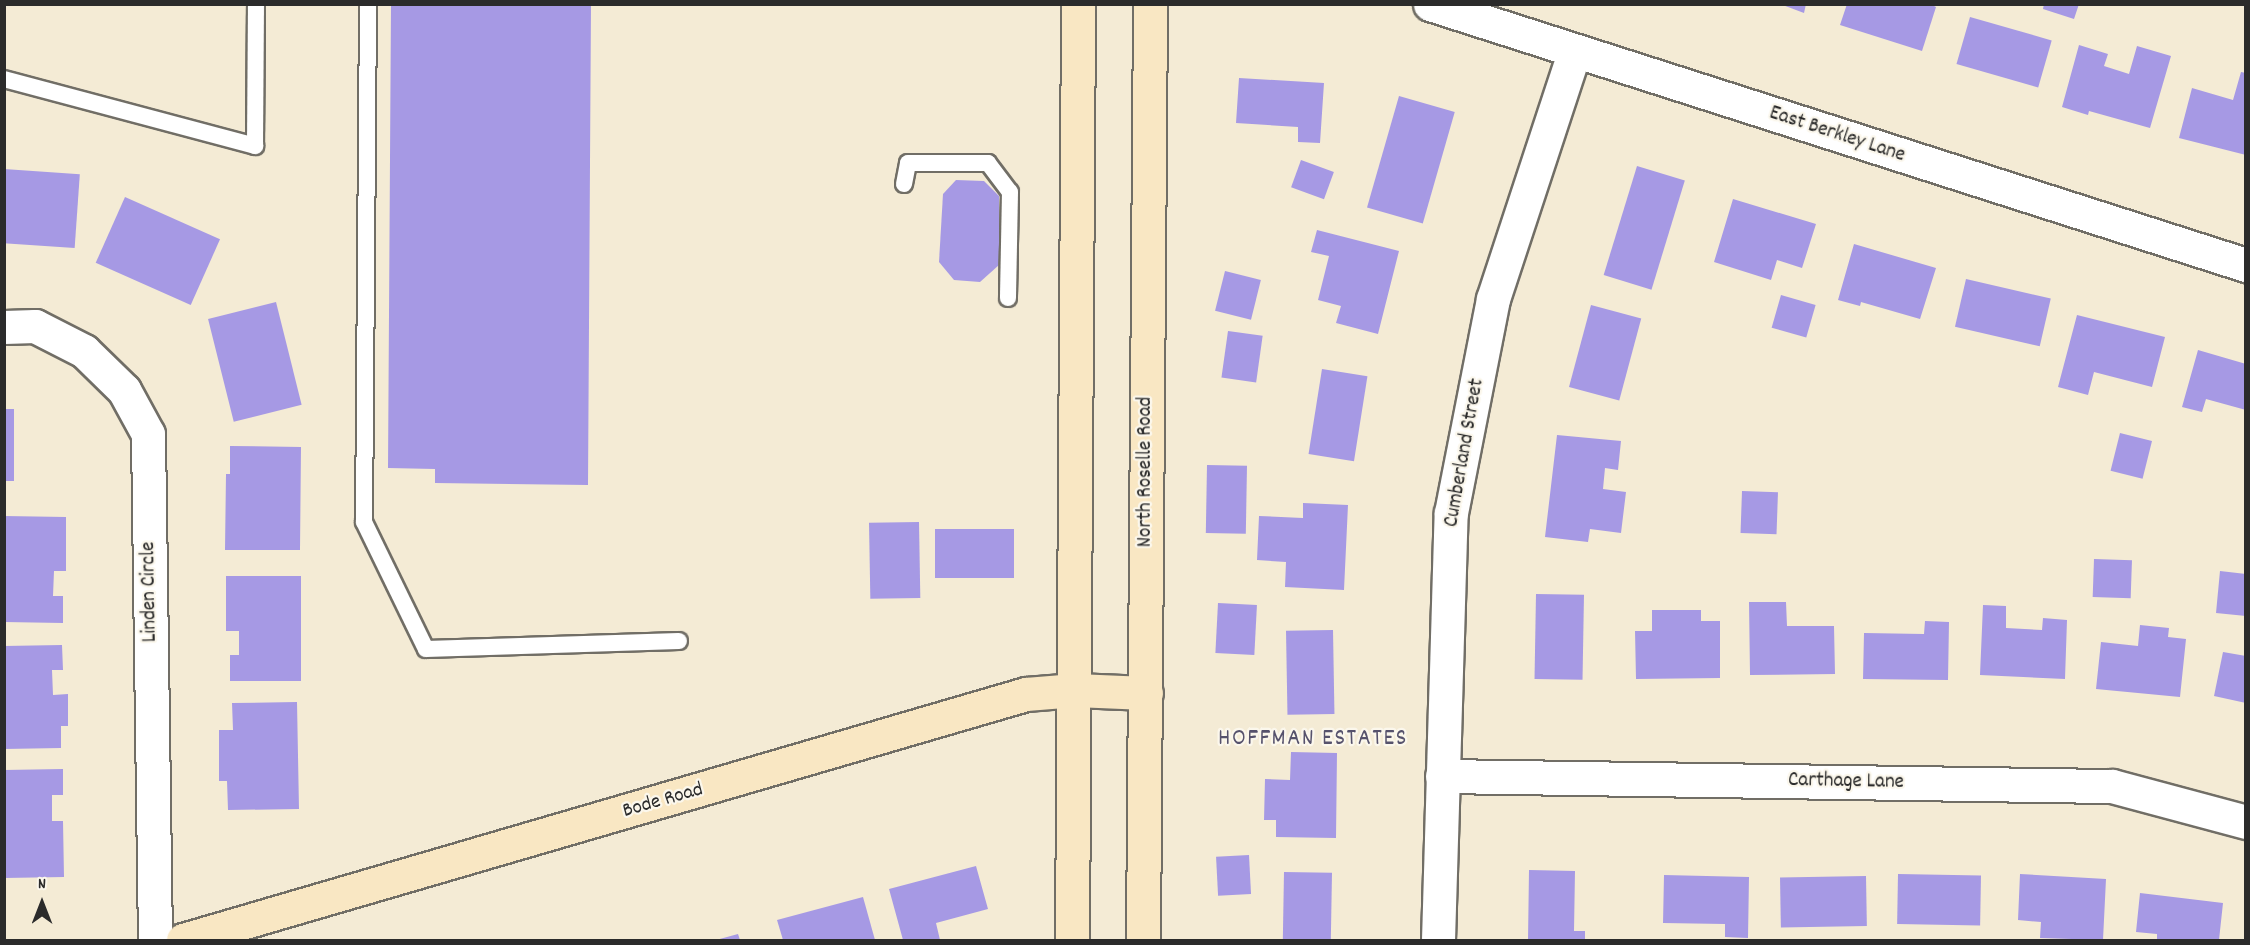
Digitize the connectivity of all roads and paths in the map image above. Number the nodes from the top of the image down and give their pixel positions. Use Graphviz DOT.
graph roads {
  1 [pos="256,4"];
  2 [pos="368,4"];
  3 [pos="1078,4"];
  4 [pos="1150,4"];
  5 [pos="1430,4"];
  6 [pos="1574,52"];
  7 [pos="4,79"];
  8 [pos="904,184"];
  9 [pos="2246,264"];
  10 [pos="1008,298"];
  11 [pos="4,327"];
  12 [pos="679,641"];
  13 [pos="1075,690"];
  14 [pos="1146,693"];
  15 [pos="1442,776"];
  16 [pos="2246,822"];
  17 [pos="155,940"];
  18 [pos="183,940"];
  19 [pos="1072,940"];
  20 [pos="1143,940"];
  21 [pos="1438,940"];
  1 -- 7 [label="lane"];
  2 -- 12 [label="lane"];
  3 -- 13 [label="main road"];
  4 -- 14 [label="main road, North Roselle Road"];
  5 -- 6 [label="street, East Berkley Lane"];
  6 -- 9 [label="street, East Berkley Lane"];
  6 -- 15 [label="street, Cumberland Street"];
  8 -- 10 [label="lane"];
  11 -- 17 [label="street, Linden Circle"];
  13 -- 14 [label="main road, Bode Road"];
  13 -- 18 [label="main road, Bode Road"];
  13 -- 19 [label="main road"];
  14 -- 20 [label="main road, North Roselle Road"];
  15 -- 16 [label="street, Carthage Lane"];
  15 -- 21 [label="street, Cumberland Street"];
}
